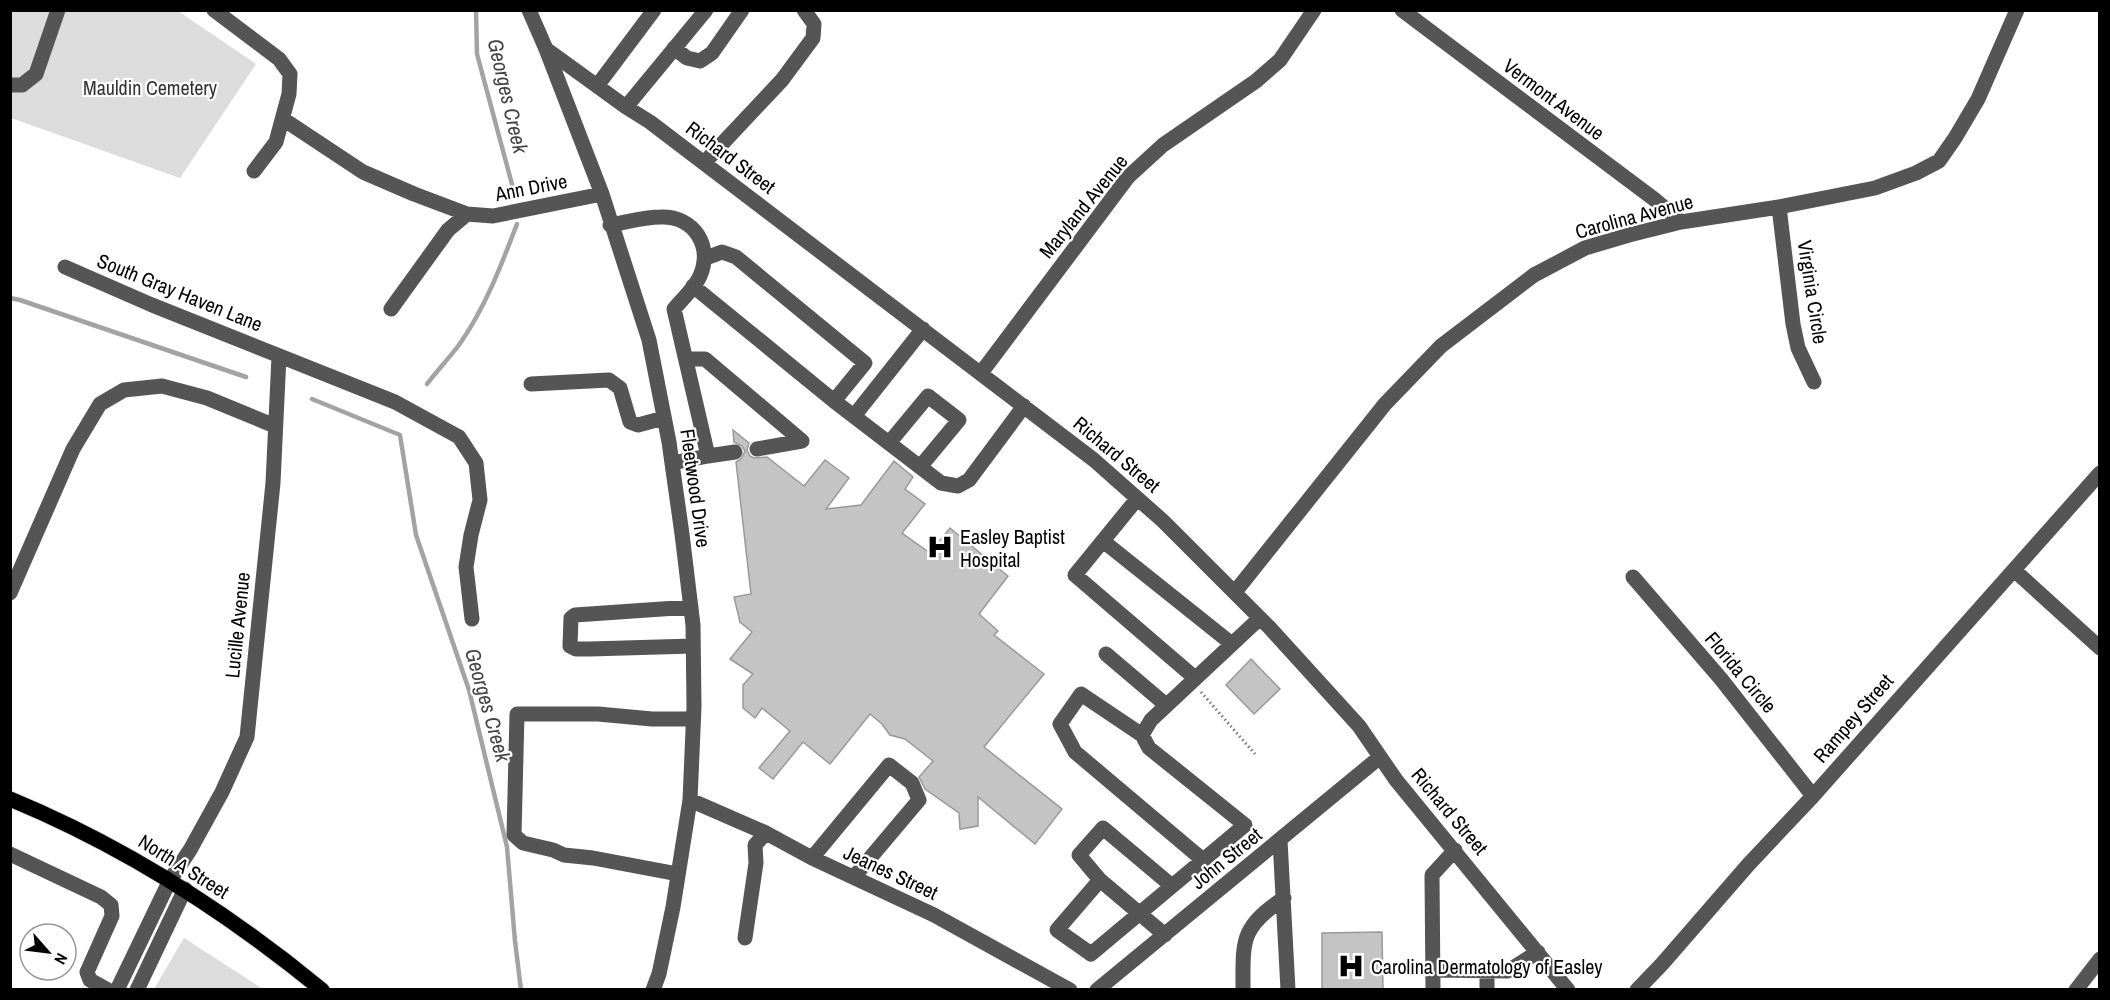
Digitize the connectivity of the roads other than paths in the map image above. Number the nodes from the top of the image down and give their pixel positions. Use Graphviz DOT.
graph roads {
  1 [pos="58,10"];
  2 [pos="214,10"];
  3 [pos="529,10"];
  4 [pos="654,10"];
  5 [pos="705,10"];
  6 [pos="742,10"];
  7 [pos="804,10"];
  8 [pos="1314,10"];
  9 [pos="1402,10"];
  10 [pos="2017,10"];
  11 [pos="674,48"];
  12 [pos="546,49"];
  13 [pos="10,85"];
  14 [pos="597,86"];
  15 [pos="626,107"];
  16 [pos="283,119"];
  17 [pos="704,162"];
  18 [pos="254,171"];
  19 [pos="602,194"];
  20 [pos="1779,207"];
  21 [pos="467,214"];
  22 [pos="1682,222"];
  23 [pos="610,225"];
  24 [pos="706,258"];
  25 [pos="64,267"];
  26 [pos="693,286"];
  27 [pos="391,309"];
  28 [pos="923,329"];
  29 [pos="279,356"];
  30 [pos="686,359"];
  31 [pos="981,373"];
  32 [pos="1814,382"];
  33 [pos="531,384"];
  34 [pos="834,401"];
  35 [pos="1024,406"];
  36 [pos="854,416"];
  37 [pos="664,418"];
  38 [pos="274,426"];
  39 [pos="889,443"];
  40 [pos="757,449"];
  41 [pos="735,452"];
  42 [pos="708,456"];
  43 [pos="672,463"];
  44 [pos="920,467"];
  45 [pos="2100,473"];
  46 [pos="1137,498"];
  47 [pos="1103,541"];
  48 [pos="2014,570"];
  49 [pos="1633,577"];
  50 [pos="1235,592"];
  51 [pos="10,593"];
  52 [pos="691,606"];
  53 [pos="1260,618"];
  54 [pos="472,619"];
  55 [pos="1232,644"];
  56 [pos="693,646"];
  57 [pos="2100,648"];
  58 [pos="1106,654"];
  59 [pos="1194,680"];
  60 [pos="1166,705"];
  61 [pos="693,719"];
  62 [pos="1142,735"];
  63 [pos="1380,757"];
  64 [pos="1813,796"];
  65 [pos="10,799"];
  66 [pos="690,800"];
  67 [pos="766,833"];
  68 [pos="1281,840"];
  69 [pos="1455,850"];
  70 [pos="10,854"];
  71 [pos="812,858"];
  72 [pos="1203,860"];
  73 [pos="678,873"];
  74 [pos="854,877"];
  75 [pos="170,880"];
  76 [pos="1100,880"];
  77 [pos="1172,886"];
  78 [pos="185,889"];
  79 [pos="1284,898"];
  80 [pos="1140,913"];
  81 [pos="1165,935"];
  82 [pos="745,938"];
  83 [pos="1538,952"];
  84 [pos="2100,959"];
  85 [pos="1433,970"];
  86 [pos="1487,971"];
  87 [pos="108,990"];
  88 [pos="117,990"];
  89 [pos="137,990"];
  90 [pos="322,990"];
  91 [pos="653,990"];
  92 [pos="1070,990"];
  93 [pos="1097,990"];
  94 [pos="1243,990"];
  95 [pos="1288,990"];
  96 [pos="1433,990"];
  97 [pos="1487,990"];
  98 [pos="1568,990"];
  99 [pos="1637,990"];
  100 [pos="2076,990"];
  1 -- 13 [label="street"];
  2 -- 16 [label="street"];
  3 -- 12 [label="street, Fleetwood Drive"];
  4 -- 14 [label="street"];
  5 -- 11 [label="street"];
  6 -- 11 [label="street"];
  7 -- 17 [label="street"];
  8 -- 31 [label="street, Maryland Avenue"];
  9 -- 22 [label="street, Vermont Avenue"];
  10 -- 20 [label="street, Carolina Avenue"];
  11 -- 15 [label="street"];
  12 -- 14 [label="street, Richard Street"];
  12 -- 19 [label="street, Fleetwood Drive"];
  14 -- 15 [label="street, Richard Street"];
  15 -- 17 [label="street, Richard Street"];
  16 -- 18 [label="street"];
  16 -- 21 [label="street, Ann Drive"];
  17 -- 28 [label="street, Richard Street"];
  19 -- 21 [label="street, Ann Drive"];
  19 -- 23 [label="street, Fleetwood Drive"];
  20 -- 22 [label="street, Carolina Avenue"];
  20 -- 32 [label="street, Virginia Circle"];
  21 -- 27 [label="street"];
  22 -- 50 [label="street, Carolina Avenue"];
  23 -- 24 [label="street"];
  23 -- 37 [label="street, Fleetwood Drive"];
  24 -- 26 [label="street"];
  24 -- 34 [label="street"];
  25 -- 29 [label="street, South Gray Haven Lane"];
  26 -- 30 [label="street"];
  26 -- 34 [label="street"];
  28 -- 31 [label="street, Richard Street"];
  28 -- 36 [label="street"];
  29 -- 38 [label="street, Lucille Avenue"];
  29 -- 54 [label="street, South Gray Haven Lane"];
  30 -- 40 [label="street"];
  30 -- 42 [label="street"];
  31 -- 35 [label="street, Richard Street"];
  33 -- 37 [label="street"];
  34 -- 36 [label="street"];
  35 -- 44 [label="street"];
  35 -- 46 [label="street, Richard Street"];
  36 -- 39 [label="street"];
  37 -- 43 [label="street, Fleetwood Drive"];
  38 -- 51 [label="street"];
  38 -- 75 [label="street, Lucille Avenue"];
  39 -- 44 [label="street"];
  39 -- 44 [label="street"];
  41 -- 42 [label="street"];
  42 -- 43 [label="street"];
  43 -- 52 [label="street, Fleetwood Drive"];
  45 -- 48 [label="street, Rampey Street"];
  46 -- 47 [label="street"];
  46 -- 50 [label="street, Richard Street"];
  47 -- 55 [label="street"];
  47 -- 59 [label="street"];
  48 -- 57 [label="street"];
  48 -- 64 [label="street, Rampey Street"];
  49 -- 64 [label="street, Florida Circle"];
  50 -- 53 [label="street, Richard Street"];
  52 -- 56 [label="street, Fleetwood Drive"];
  52 -- 56 [label="street"];
  53 -- 55 [label="street"];
  53 -- 63 [label="street, Richard Street"];
  55 -- 59 [label="street"];
  56 -- 61 [label="street, Fleetwood Drive"];
  58 -- 60 [label="street"];
  59 -- 60 [label="street"];
  60 -- 62 [label="street"];
  61 -- 66 [label="street, Fleetwood Drive"];
  61 -- 73 [label="street"];
  62 -- 72 [label="street"];
  62 -- 72 [label="street"];
  63 -- 68 [label="street, John Street"];
  63 -- 69 [label="street, Richard Street"];
  64 -- 99 [label="street, Rampey Street"];
  65 -- 75 [label="main road, North A Street"];
  66 -- 67 [label="street, Jeanes Street"];
  66 -- 73 [label="street, Fleetwood Drive"];
  67 -- 71 [label="street, Jeanes Street"];
  67 -- 82 [label="street"];
  68 -- 79 [label="street"];
  68 -- 81 [label="street, John Street"];
  69 -- 83 [label="street, Richard Street"];
  69 -- 85 [label="street"];
  70 -- 87 [label="street"];
  71 -- 74 [label="street, Jeanes Street"];
  71 -- 74 [label="street"];
  72 -- 77 [label="street"];
  73 -- 91 [label="street, Fleetwood Drive"];
  74 -- 92 [label="street, Jeanes Street"];
  75 -- 78 [label="main road, North A Street"];
  75 -- 88 [label="street, Lucille Avenue"];
  76 -- 77 [label="street"];
  76 -- 80 [label="street"];
  76 -- 80 [label="street"];
  77 -- 80 [label="street"];
  78 -- 89 [label="street"];
  78 -- 90 [label="main road, North A Street"];
  79 -- 94 [label="street"];
  79 -- 95 [label="street"];
  80 -- 81 [label="street"];
  81 -- 93 [label="street, John Street"];
  83 -- 86 [label="street"];
  83 -- 98 [label="street, Richard Street"];
  84 -- 100 [label="street"];
  85 -- 86 [label="street"];
  85 -- 96 [label="street"];
  86 -- 97 [label="street"];
}
